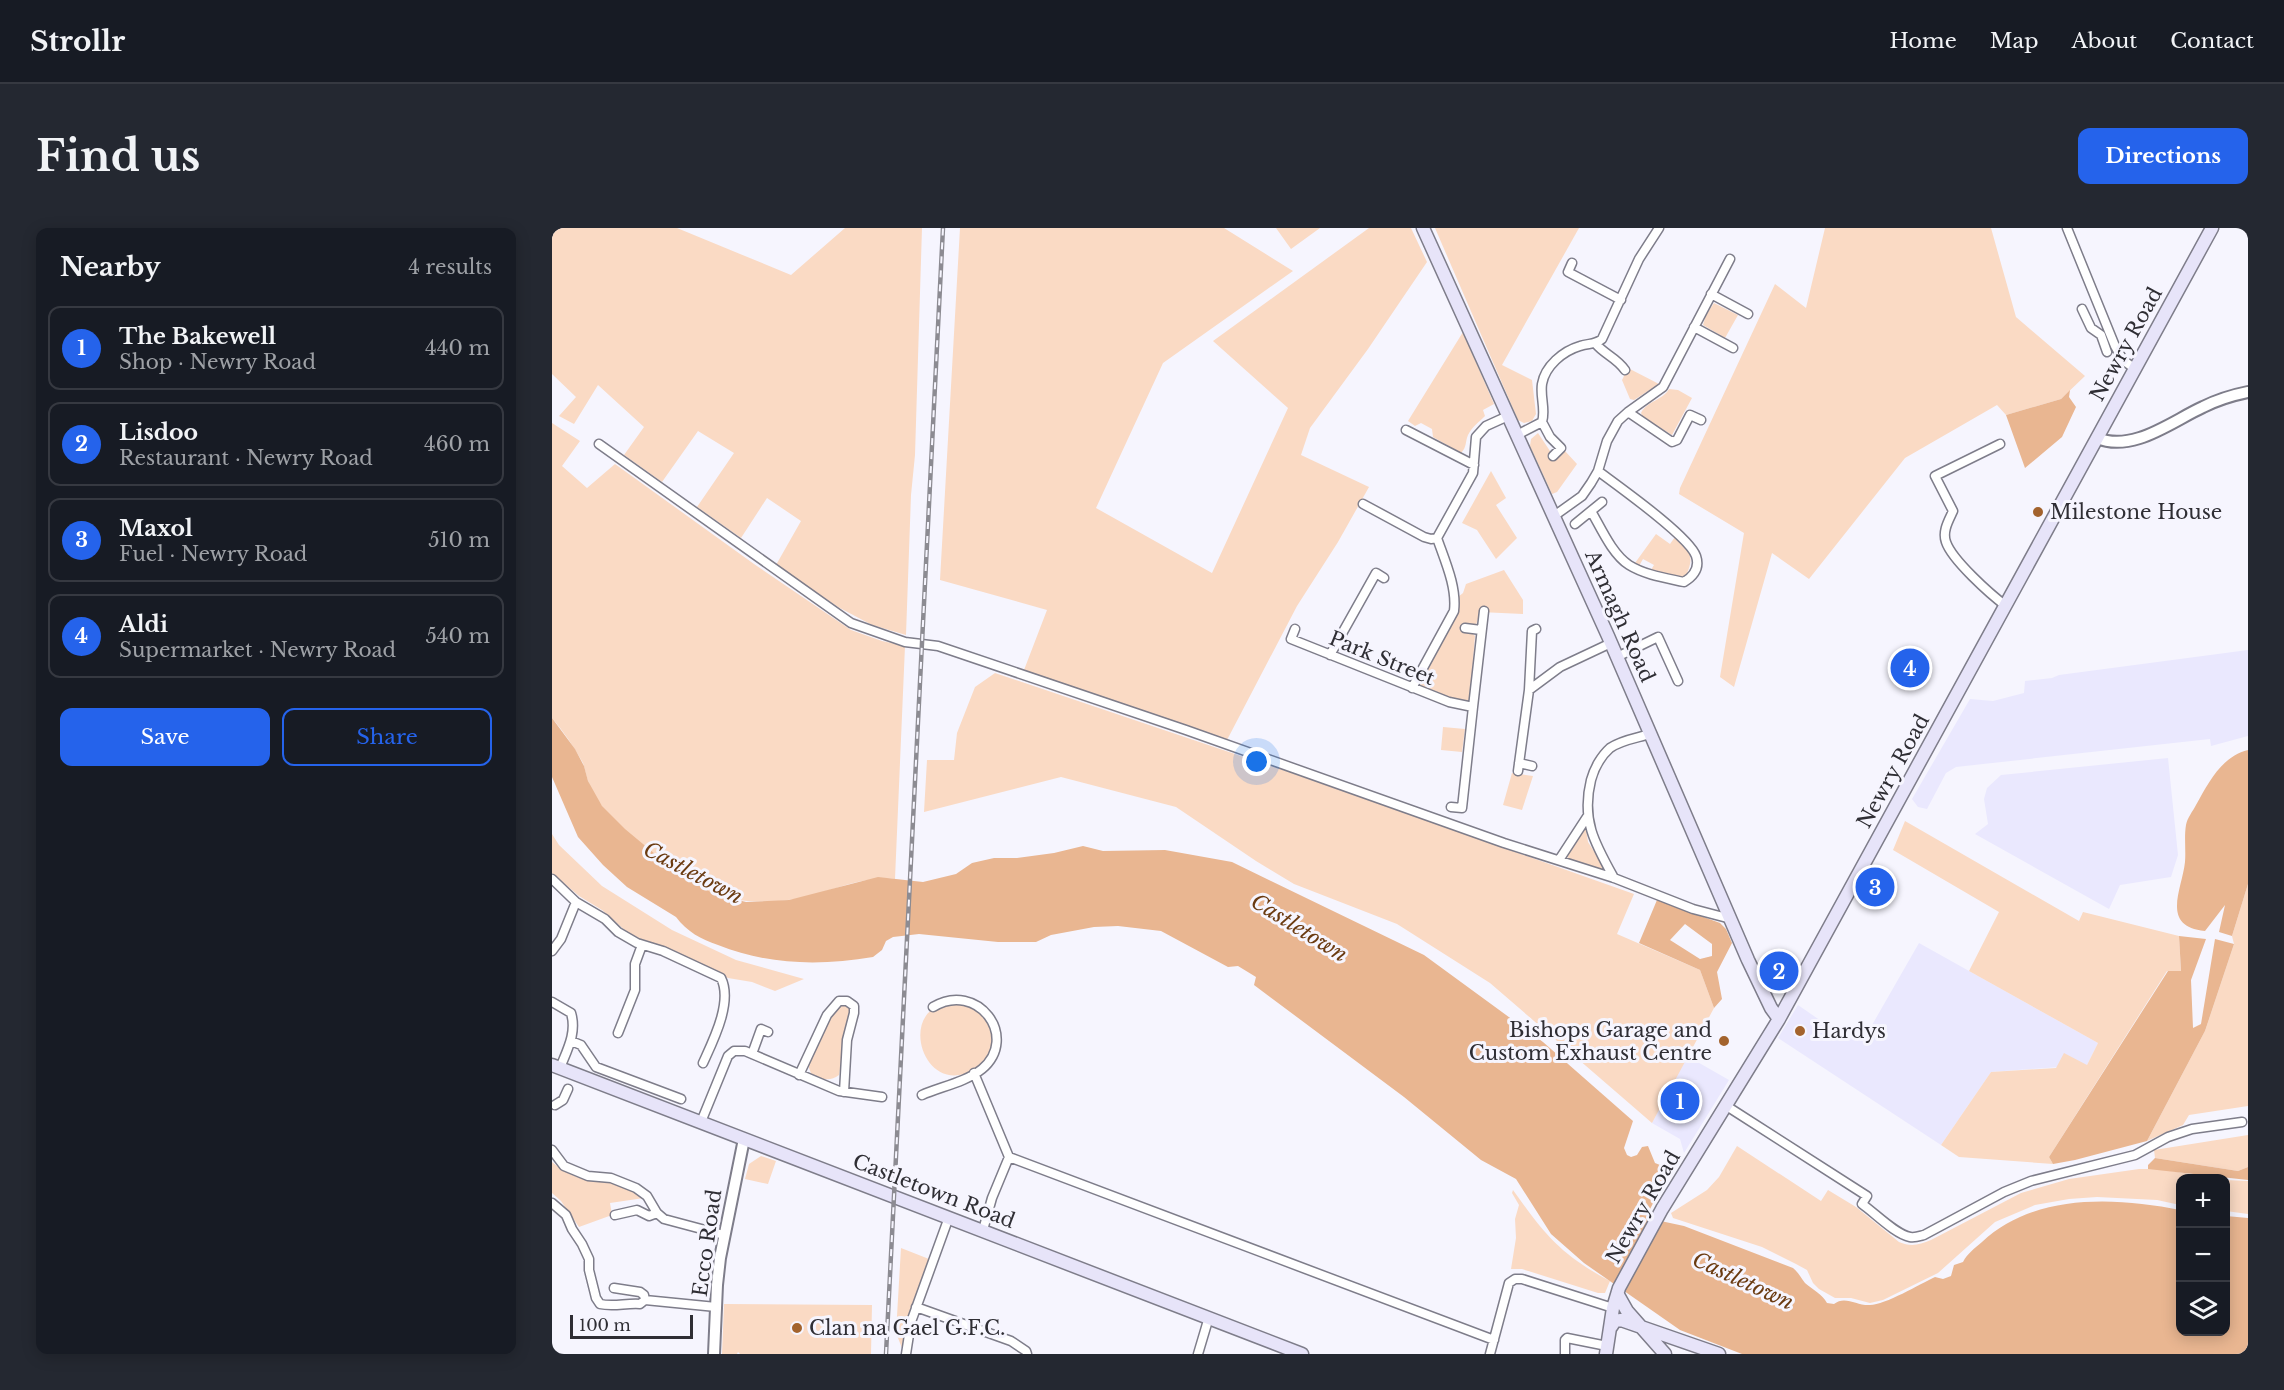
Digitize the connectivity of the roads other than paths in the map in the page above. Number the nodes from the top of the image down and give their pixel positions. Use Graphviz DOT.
graph roads {
  1 [pos="1423,228"];
  2 [pos="1659,228"];
  3 [pos="2067,228"];
  4 [pos="2212,228"];
  5 [pos="1730,259"];
  6 [pos="1572,263"];
  7 [pos="1711,294"];
  8 [pos="1621,300"];
  9 [pos="2082,309"];
  10 [pos="1748,314"];
  11 [pos="2103,315"];
  12 [pos="2087,321"];
  13 [pos="1694,327"];
  14 [pos="1596,344"];
  15 [pos="1733,348"];
  16 [pos="2107,352"];
  17 [pos="2135,369"];
  18 [pos="1625,370"];
  19 [pos="2248,392"];
  20 [pos="1628,412"];
  21 [pos="1508,416"];
  22 [pos="1701,420"];
  23 [pos="1542,422"];
  24 [pos="1427,428"];
  25 [pos="1406,430"];
  26 [pos="1517,435"];
  27 [pos="1422,438"];
  28 [pos="2097,438"];
  29 [pos="599,444"];
  30 [pos="2000,444"];
  31 [pos="1553,456"];
  32 [pos="1474,465"];
  33 [pos="1598,471"];
  34 [pos="1602,502"];
  35 [pos="1364,504"];
  36 [pos="1591,511"];
  37 [pos="1554,516"];
  38 [pos="1575,524"];
  39 [pos="1437,538"];
  40 [pos="1384,578"];
  41 [pos="2006,606"];
  42 [pos="1484,611"];
  43 [pos="1465,628"];
  44 [pos="1536,628"];
  45 [pos="1295,629"];
  46 [pos="1481,630"];
  47 [pos="1611,643"];
  48 [pos="1330,655"];
  49 [pos="1617,657"];
  50 [pos="1678,681"];
  51 [pos="1412,688"];
  52 [pos="1529,690"];
  53 [pos="1473,707"];
  54 [pos="1650,734"];
  55 [pos="1532,766"];
  56 [pos="1451,807"];
  57 [pos="1587,817"];
  58 [pos="1559,860"];
  59 [pos="1614,878"];
  60 [pos="552,879"];
  61 [pos="576,902"];
  62 [pos="1731,920"];
  63 [pos="642,945"];
  64 [pos="552,951"];
  65 [pos="552,1002"];
  66 [pos="933,1007"];
  67 [pos="1779,1019"];
  68 [pos="768,1032"];
  69 [pos="618,1033"];
  70 [pos="571,1041"];
  71 [pos="752,1054"];
  72 [pos="703,1063"];
  73 [pos="556,1067"];
  74 [pos="974,1074"];
  75 [pos="799,1075"];
  76 [pos="568,1089"];
  77 [pos="844,1092"];
  78 [pos="922,1095"];
  79 [pos="882,1097"];
  80 [pos="681,1099"];
  81 [pos="1725,1105"];
  82 [pos="553,1108"];
  83 [pos="701,1122"];
  84 [pos="2242,1122"];
  85 [pos="744,1138"];
  86 [pos="552,1150"];
  87 [pos="1009,1157"];
  88 [pos="552,1203"];
  89 [pos="657,1213"];
  90 [pos="615,1215"];
  91 [pos="949,1217"];
  92 [pos="983,1230"];
  93 [pos="724,1235"];
  94 [pos="614,1288"];
  95 [pos="1617,1297"];
  96 [pos="645,1300"];
  97 [pos="716,1307"];
  98 [pos="916,1307"];
  99 [pos="1209,1317"];
  100 [pos="1640,1325"];
  101 [pos="1611,1327"];
  102 [pos="1494,1340"];
  103 [pos="1607,1350"];
  104 [pos="714,1354"];
  105 [pos="906,1354"];
  106 [pos="1027,1354"];
  107 [pos="1198,1354"];
  108 [pos="1302,1354"];
  109 [pos="1490,1354"];
  110 [pos="1565,1354"];
  111 [pos="1665,1354"];
  112 [pos="1719,1354"];
  1 -- 21 [label="main road, Armagh Road"];
  2 -- 8 [label="street"];
  3 -- 11 [label="street"];
  4 -- 17 [label="main road, Newry Road"];
  5 -- 7 [label="street"];
  6 -- 8 [label="street"];
  7 -- 10 [label="street"];
  7 -- 13 [label="street"];
  8 -- 14 [label="street"];
  9 -- 12 [label="street"];
  11 -- 12 [label="street"];
  11 -- 17 [label="street"];
  12 -- 16 [label="street"];
  13 -- 15 [label="street"];
  13 -- 20 [label="street"];
  14 -- 18 [label="street"];
  14 -- 23 [label="street"];
  17 -- 28 [label="main road, Newry Road"];
  19 -- 28 [label="street"];
  20 -- 22 [label="street"];
  20 -- 33 [label="street"];
  21 -- 26 [label="main road, Armagh Road"];
  21 -- 32 [label="street"];
  23 -- 26 [label="street"];
  23 -- 31 [label="street"];
  24 -- 27 [label="street"];
  25 -- 27 [label="street"];
  26 -- 37 [label="main road, Armagh Road"];
  27 -- 32 [label="street"];
  28 -- 41 [label="main road, Newry Road"];
  29 -- 58 [label="street"];
  30 -- 41 [label="street"];
  32 -- 39 [label="street"];
  33 -- 36 [label="street"];
  33 -- 37 [label="street"];
  34 -- 36 [label="street"];
  35 -- 39 [label="street"];
  36 -- 38 [label="street"];
  37 -- 47 [label="main road, Armagh Road"];
  39 -- 51 [label="street"];
  40 -- 48 [label="street"];
  41 -- 67 [label="main road, Newry Road"];
  42 -- 46 [label="street"];
  43 -- 46 [label="street"];
  44 -- 52 [label="street"];
  45 -- 48 [label="street, Park Street"];
  46 -- 53 [label="street"];
  47 -- 49 [label="main road, Armagh Road"];
  47 -- 52 [label="street"];
  48 -- 51 [label="street, Park Street"];
  49 -- 50 [label="street"];
  49 -- 54 [label="main road, Armagh Road"];
  51 -- 53 [label="street, Park Street"];
  52 -- 55 [label="street"];
  53 -- 56 [label="street"];
  54 -- 57 [label="street"];
  54 -- 62 [label="main road, Armagh Road"];
  57 -- 58 [label="street"];
  57 -- 59 [label="street"];
  58 -- 59 [label="street"];
  59 -- 62 [label="street"];
  60 -- 61 [label="street"];
  61 -- 63 [label="street"];
  61 -- 64 [label="street"];
  62 -- 67 [label="main road, Armagh Road"];
  63 -- 69 [label="street"];
  63 -- 72 [label="street"];
  65 -- 70 [label="street"];
  66 -- 74 [label="street"];
  67 -- 81 [label="main road, Newry Road"];
  68 -- 71 [label="street"];
  70 -- 73 [label="street"];
  70 -- 80 [label="street"];
  71 -- 75 [label="street"];
  71 -- 83 [label="street"];
  73 -- 83 [label="main road, Castletown Road"];
  74 -- 78 [label="street"];
  74 -- 87 [label="street"];
  75 -- 77 [label="street"];
  75 -- 77 [label="street"];
  76 -- 82 [label="street"];
  77 -- 79 [label="street"];
  81 -- 84 [label="street"];
  81 -- 95 [label="main road, Newry Road"];
  83 -- 85 [label="main road, Castletown Road"];
  85 -- 91 [label="main road, Castletown Road"];
  85 -- 93 [label="street, Ecco Road"];
  86 -- 89 [label="street"];
  87 -- 92 [label="street"];
  87 -- 102 [label="street"];
  88 -- 96 [label="street"];
  89 -- 90 [label="street"];
  89 -- 93 [label="street"];
  91 -- 92 [label="main road, Castletown Road"];
  91 -- 98 [label="street"];
  92 -- 99 [label="main road, Castletown Road"];
  93 -- 97 [label="street, Ecco Road"];
  94 -- 96 [label="street"];
  95 -- 100 [label="main road, Newry Road"];
  95 -- 101 [label="main road"];
  95 -- 102 [label="street"];
  96 -- 97 [label="street"];
  97 -- 104 [label="street, Ecco Road"];
  98 -- 105 [label="street"];
  98 -- 106 [label="street"];
  99 -- 107 [label="street"];
  99 -- 108 [label="main road, Castletown Road"];
  100 -- 101 [label="main road"];
  100 -- 111 [label="main road, Newry Road"];
  100 -- 112 [label="main road"];
  101 -- 103 [label="main road"];
  102 -- 109 [label="street"];
  103 -- 110 [label="street"];
}
